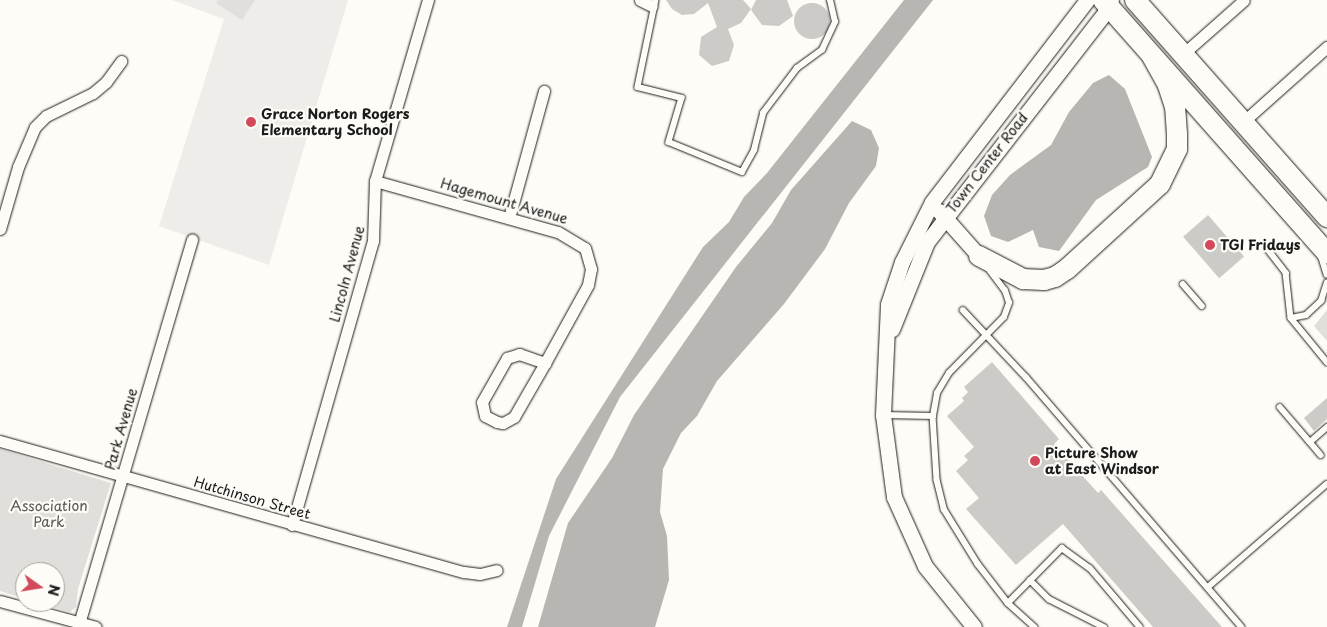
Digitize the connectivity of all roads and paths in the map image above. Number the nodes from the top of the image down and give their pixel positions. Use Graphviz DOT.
graph roads {
  1 [pos="428,0"];
  2 [pos="640,0"];
  3 [pos="830,0"];
  4 [pos="1087,0"];
  5 [pos="1135,0"];
  6 [pos="1244,0"];
  7 [pos="1108,2"];
  8 [pos="654,3"];
  9 [pos="1327,47"];
  10 [pos="1183,54"];
  11 [pos="1152,56"];
  12 [pos="121,61"];
  13 [pos="544,91"];
  14 [pos="1243,122"];
  15 [pos="376,181"];
  16 [pos="932,202"];
  17 [pos="945,217"];
  18 [pos="1327,217"];
  19 [pos="508,218"];
  20 [pos="0,229"];
  21 [pos="1311,235"];
  22 [pos="192,239"];
  23 [pos="1266,247"];
  24 [pos="1327,253"];
  25 [pos="979,256"];
  26 [pos="1327,274"];
  27 [pos="1327,283"];
  28 [pos="1183,284"];
  29 [pos="1202,306"];
  30 [pos="962,310"];
  31 [pos="1290,318"];
  32 [pos="988,335"];
  33 [pos="888,340"];
  34 [pos="1327,362"];
  35 [pos="545,363"];
  36 [pos="1280,408"];
  37 [pos="883,415"];
  38 [pos="933,416"];
  39 [pos="1327,427"];
  40 [pos="0,441"];
  41 [pos="1310,442"];
  42 [pos="1320,455"];
  43 [pos="123,476"];
  44 [pos="1327,484"];
  45 [pos="292,525"];
  46 [pos="497,570"];
  47 [pos="1030,580"];
  48 [pos="1208,587"];
  49 [pos="0,601"];
  50 [pos="1008,603"];
  51 [pos="79,625"];
  52 [pos="967,625"];
  53 [pos="96,627"];
  54 [pos="1035,627"];
  55 [pos="1104,627"];
  56 [pos="1140,627"];
  57 [pos="1242,627"];
  1 -- 15 [label="street, Lincoln Avenue"];
  2 -- 8 [label="street"];
  3 -- 8 [label="lane"];
  4 -- 16 [label="street, Town Center Road"];
  5 -- 10 [label="highway"];
  6 -- 10 [label="street"];
  7 -- 11 [label="highway"];
  7 -- 17 [label="street, Town Center Road"];
  9 -- 14 [label="street"];
  10 -- 14 [label="highway"];
  11 -- 21 [label="highway"];
  11 -- 25 [label="highway"];
  12 -- 20 [label="street"];
  13 -- 19 [label="street"];
  14 -- 18 [label="highway"];
  15 -- 19 [label="street, Hagemount Avenue"];
  15 -- 45 [label="street, Lincoln Avenue"];
  16 -- 17 [label="street"];
  16 -- 33 [label="street, Town Center Road"];
  17 -- 25 [label="street"];
  17 -- 33 [label="street, Town Center Road"];
  19 -- 35 [label="street, Hagemount Avenue"];
  21 -- 24 [label="highway"];
  21 -- 26 [label="lane"];
  22 -- 43 [label="street, Park Avenue"];
  23 -- 31 [label="lane"];
  25 -- 32 [label="lane"];
  27 -- 31 [label="lane"];
  28 -- 29 [label="lane"];
  30 -- 32 [label="lane"];
  31 -- 34 [label="lane"];
  32 -- 38 [label="lane"];
  32 -- 48 [label="lane"];
  33 -- 37 [label="street, Town Center Road"];
  35 -- 35 [label="street, Hagemount Avenue"];
  36 -- 41 [label="lane"];
  37 -- 38 [label="lane"];
  37 -- 52 [label="street, Town Center Road"];
  38 -- 50 [label="lane"];
  39 -- 41 [label="lane"];
  40 -- 43 [label="street, Hutchinson Street"];
  41 -- 42 [label="lane"];
  43 -- 45 [label="street, Hutchinson Street"];
  43 -- 51 [label="street, Park Avenue"];
  44 -- 48 [label="lane"];
  45 -- 46 [label="street, Hutchinson Street"];
  47 -- 50 [label="lane"];
  47 -- 55 [label="lane"];
  47 -- 56 [label="lane"];
  48 -- 57 [label="lane"];
  49 -- 51 [label="street"];
  50 -- 54 [label="lane"];
  51 -- 53 [label="street"];
}
